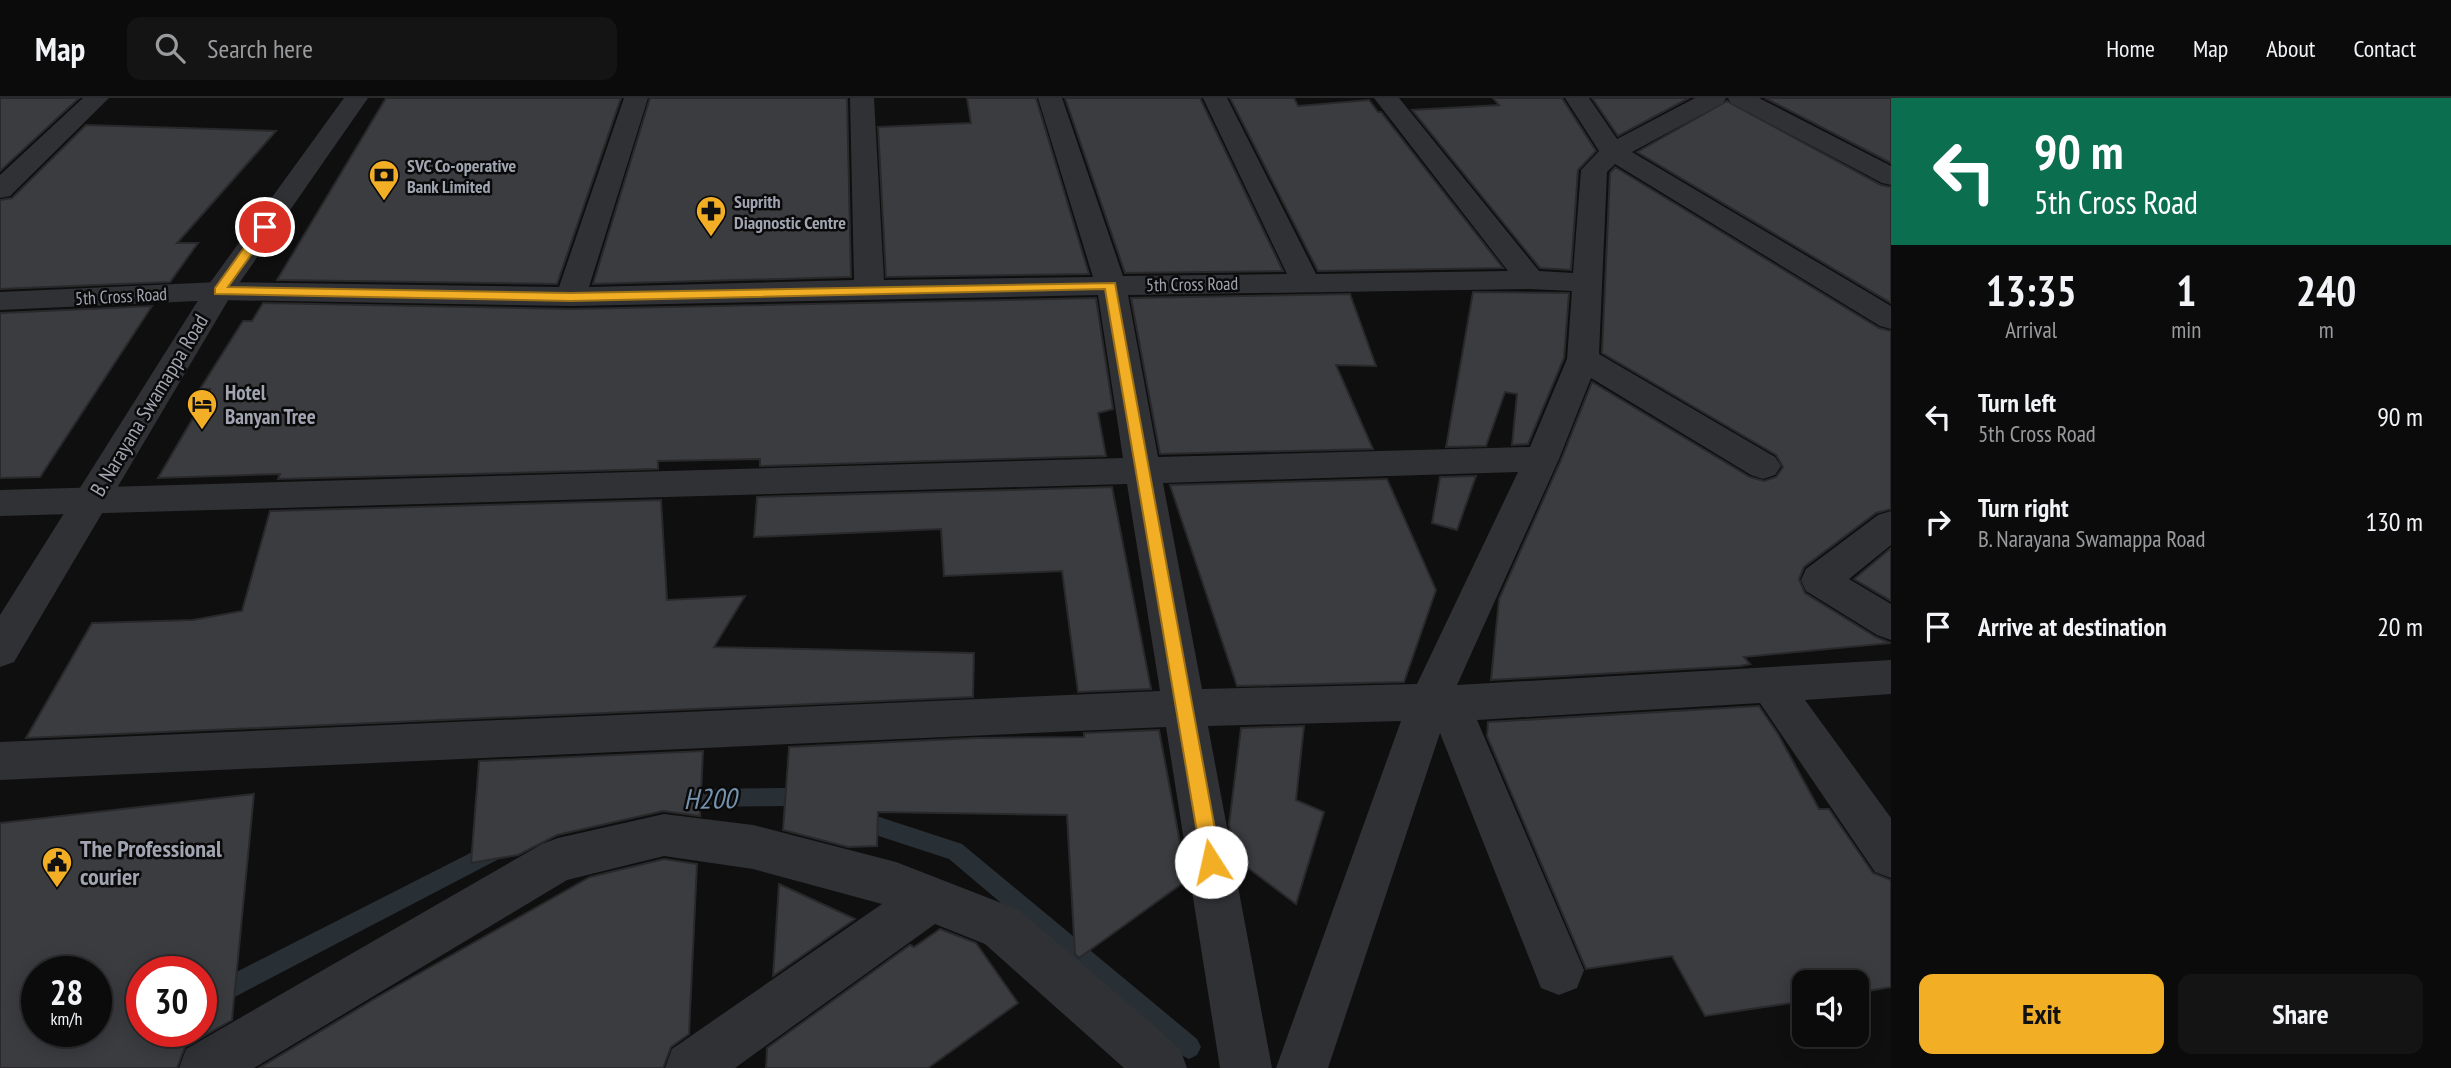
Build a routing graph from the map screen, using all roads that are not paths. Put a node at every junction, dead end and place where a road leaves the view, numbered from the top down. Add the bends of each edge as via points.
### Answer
1 (97, 98) edge
2 (356, 98) edge
3 (636, 98) edge
4 (862, 98) edge
5 (1050, 98) edge
6 (1215, 98) edge
7 (1386, 98) edge
8 (1577, 98) edge
9 (1714, 98) edge
10 (1740, 98) edge
11 (1613, 152) junction
12 (1891, 177) edge
13 (0, 190) edge
14 (1530, 280) junction
15 (1306, 283) junction
16 (1586, 283) junction
17 (1111, 285) junction
18 (869, 289) junction
19 (219, 291) junction
20 (571, 297) junction
21 (0, 302) edge
22 (1891, 319) edge
23 (1583, 359) junction
24 (1542, 459) junction
25 (1763, 466) dead end
26 (1142, 472) junction
27 (91, 501) junction
28 (0, 503) edge
29 (1891, 526) edge
30 (1891, 624) edge
31 (0, 650) edge
32 (1891, 677) edge
33 (1771, 685) junction
34 (1439, 703) junction
35 (1185, 708) junction
36 (0, 761) edge
37 (1891, 856) edge
38 (930, 898) junction
39 (1559, 970) dead end
40 (205, 1068) edge
41 (691, 1068) edge
42 (1161, 1068) edge
43 (1246, 1068) edge
44 (1302, 1068) edge

1 - 13 street
2 - 19 street, B. Narayana Swamappa Road
3 - 20 street
4 - 18 street
5 - 17 street
6 - 15 street
7 - 14 street
8 - 11 street
9 - 11 street
10 - 12 street
11 - 16 street via 1594,170
11 - 22 street
14 - 15 street, 5th Cross Road
14 - 16 street, 5th Cross Road
15 - 17 street, 5th Cross Road
16 - 23 street
17 - 18 street, 5th Cross Road
17 - 26 street
18 - 20 street, 5th Cross Road
19 - 20 street, 5th Cross Road
19 - 21 street, 5th Cross Road
19 - 27 street, B. Narayana Swamappa Road
23 - 24 street
23 - 25 street
24 - 26 street
24 - 34 street
26 - 27 street
26 - 35 street
27 - 28 street
27 - 31 street, B. Narayana Swamappa Road
29 - 30 street via 1820,580
32 - 33 street
33 - 34 street
33 - 37 street
34 - 35 street
34 - 39 street
34 - 44 street
35 - 36 street
35 - 43 street
38 - 40 street via 753,847 664,835 558,860
38 - 41 street
38 - 42 street via 1002,927

